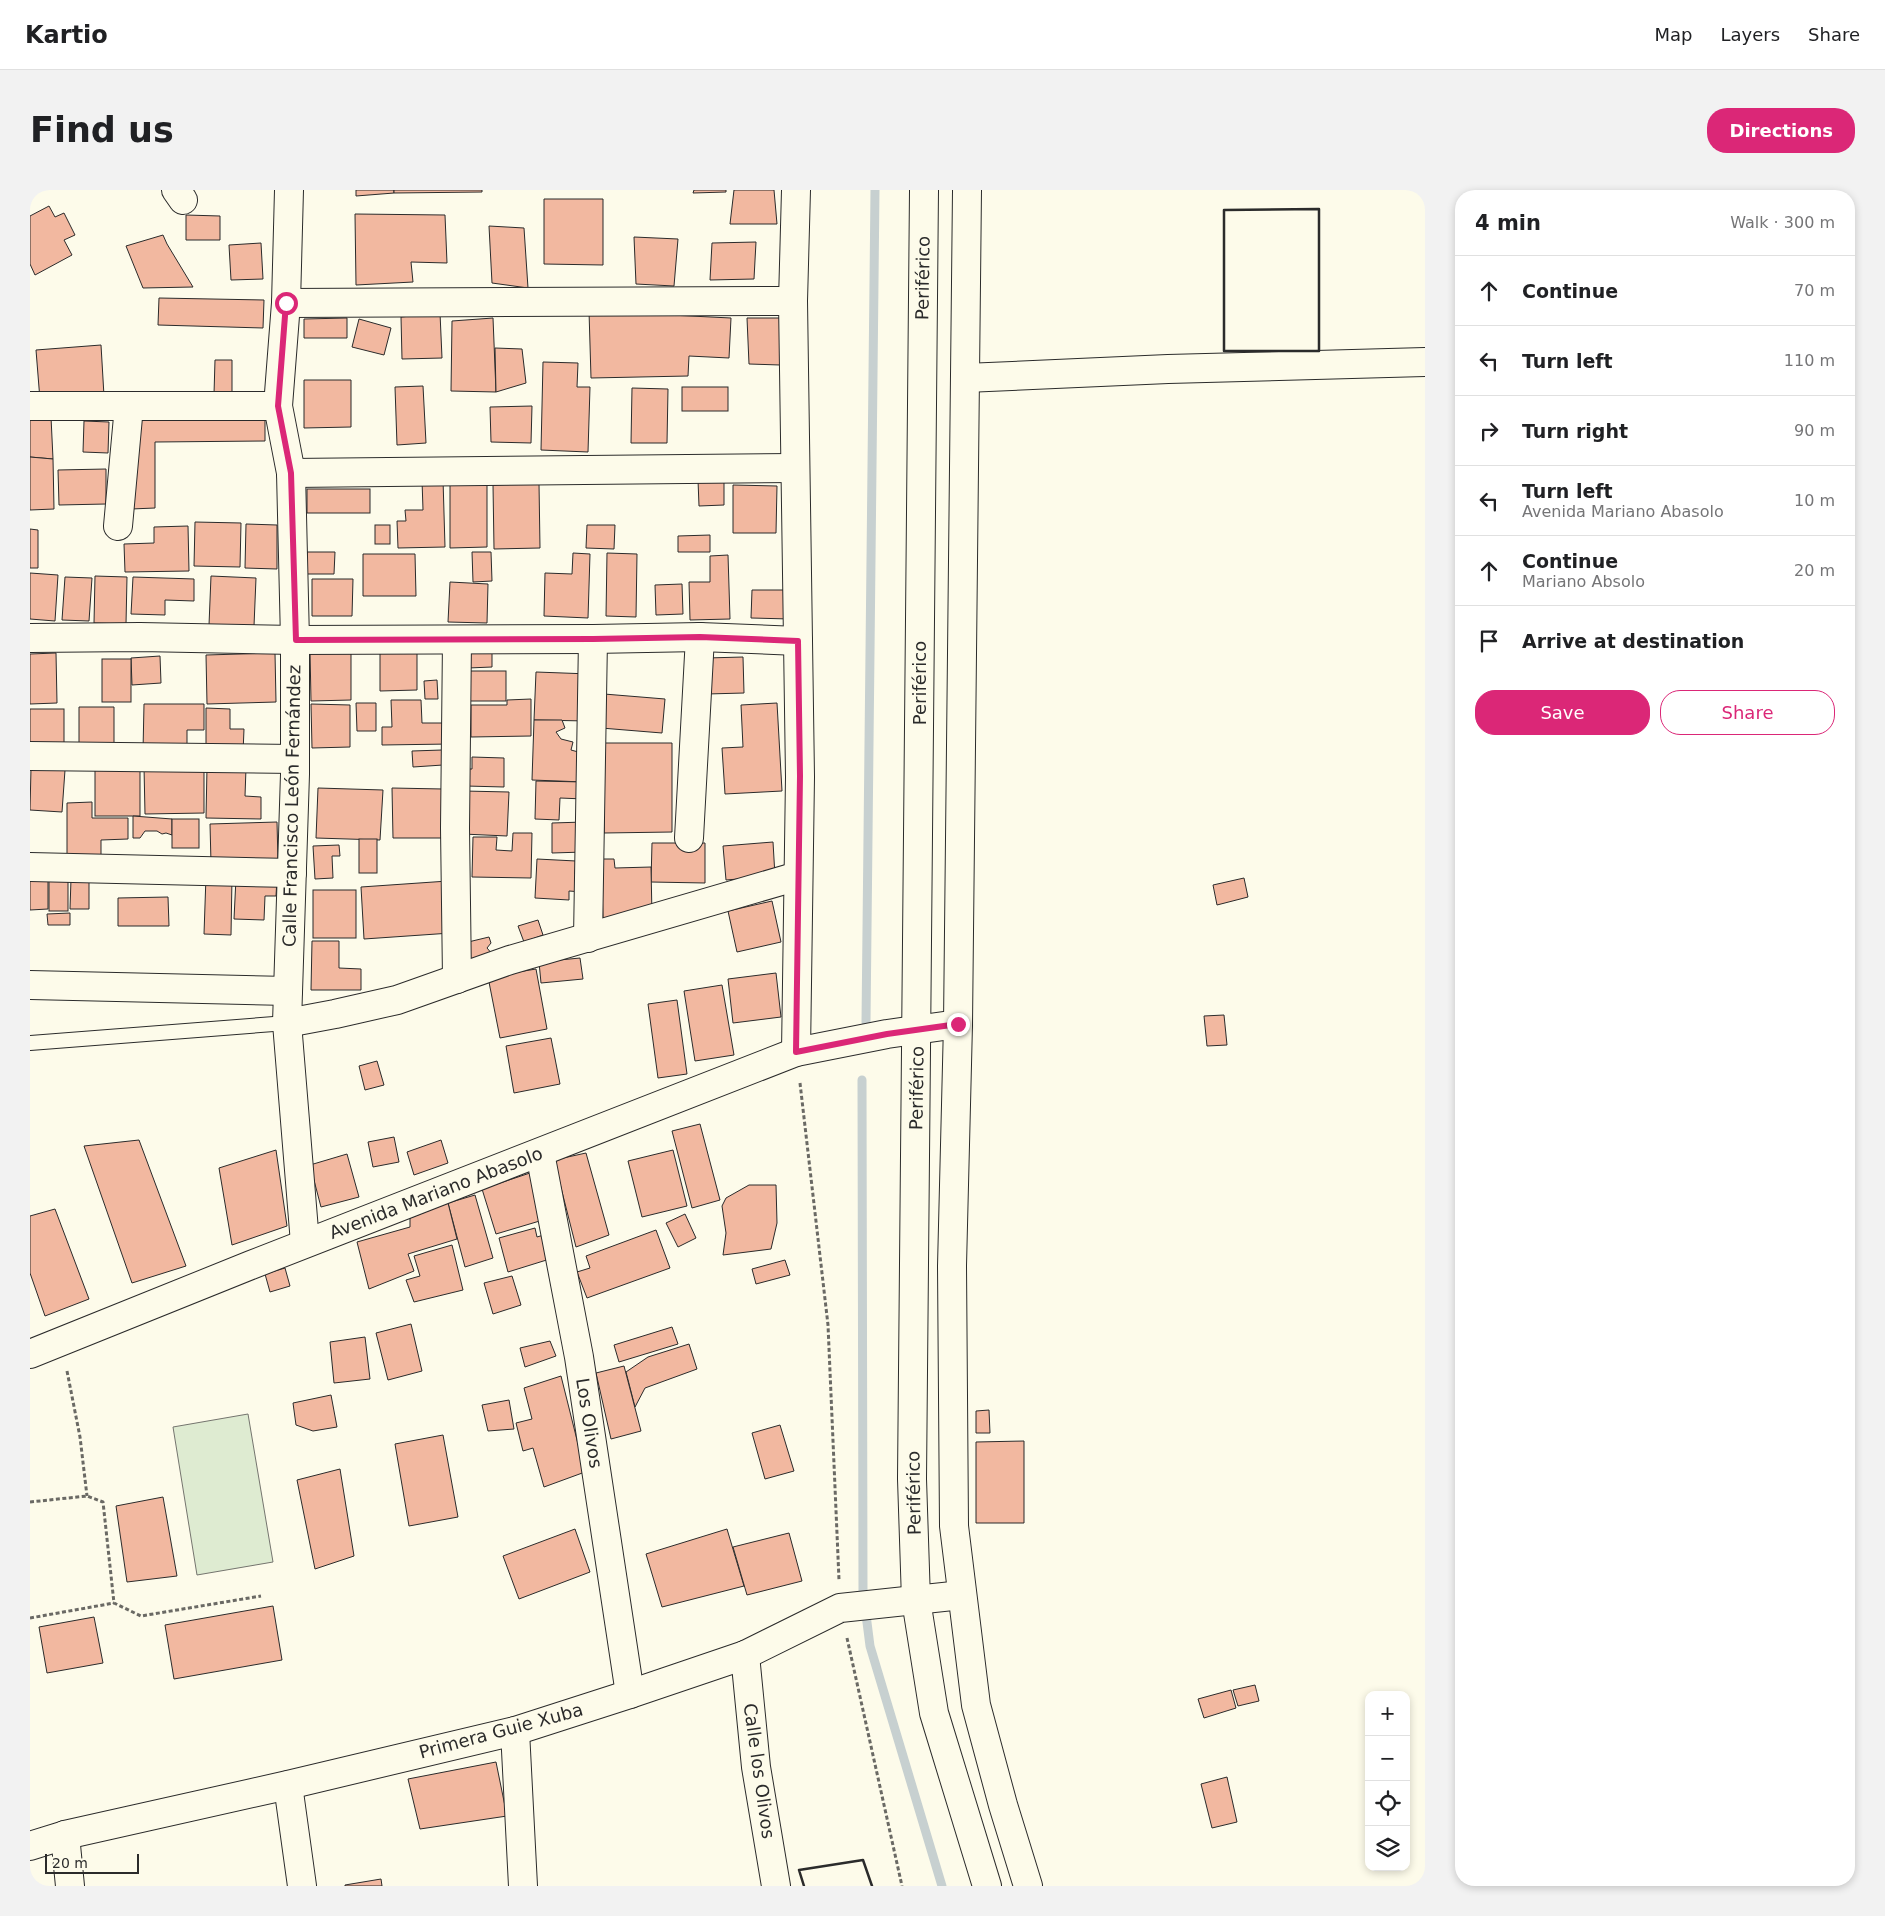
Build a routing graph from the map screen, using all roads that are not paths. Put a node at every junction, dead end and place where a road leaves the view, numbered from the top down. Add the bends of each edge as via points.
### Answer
1 (289, 190) edge
2 (796, 190) edge
3 (924, 190) edge
4 (967, 190) edge
5 (793, 301) junction
6 (286, 303) junction
7 (1425, 362) edge
8 (965, 378) junction
9 (30, 406) edge
10 (129, 406) junction
11 (278, 406) junction
12 (795, 468) junction
13 (291, 473) junction
14 (118, 526) dead end
15 (700, 637) junction
16 (30, 638) edge
17 (593, 639) junction
18 (296, 640) junction
19 (457, 640) junction
20 (798, 641) junction
21 (30, 756) edge
22 (295, 759) junction
23 (689, 838) dead end
24 (30, 867) edge
25 (292, 873) junction
26 (798, 876) junction
27 (588, 938) junction
28 (457, 979) junction
29 (30, 985) edge
30 (288, 991) junction
31 (287, 1022) junction
32 (958, 1024) junction
33 (918, 1029) junction
34 (30, 1043) edge
35 (796, 1052) junction
36 (540, 1153) junction
37 (305, 1244) junction
38 (30, 1354) edge
39 (962, 1595) junction
40 (916, 1600) junction
41 (745, 1655) junction
42 (630, 1694) junction
43 (515, 1731) junction
44 (288, 1785) junction
45 (65, 1835) junction
46 (30, 1846) edge
47 (70, 1886) edge
48 (302, 1886) edge
49 (523, 1886) edge
50 (776, 1886) edge
51 (987, 1886) edge
52 (1028, 1886) edge

1 - 6 street, Calle Francisco León Fernández
2 - 5 street
3 - 33 street, Periférico
4 - 8 street
5 - 6 street
5 - 12 street
6 - 11 street, Calle Francisco León Fernández
7 - 8 street
8 - 32 street
9 - 10 street
10 - 11 street
10 - 14 street
11 - 13 street, Calle Francisco León Fernández
12 - 13 street
12 - 20 street
13 - 18 street, Calle Francisco León Fernández
15 - 17 street
15 - 20 street
15 - 23 street
16 - 18 street
17 - 19 street
17 - 27 street
18 - 19 street
18 - 22 street, Calle Francisco León Fernández
19 - 28 street
20 - 26 street
21 - 22 street
22 - 25 street, Calle Francisco León Fernández
24 - 25 street
25 - 30 street, Calle Francisco León Fernández
26 - 27 street
26 - 35 street
27 - 28 street
28 - 31 street via 397,1000
29 - 30 street
30 - 31 street, Calle Francisco León Fernández
31 - 34 lane
31 - 37 street, Calle Francisco León Fernández
32 - 33 street, Avenida Mariano Abasolo
32 - 39 street via 952,1266 954,1526
33 - 35 street, Avenida Mariano Abasolo
33 - 40 street, Periférico via 912,1479
35 - 36 street, Avenida Mariano Abasolo
36 - 37 street, Avenida Mariano Abasolo
36 - 42 street, Los Olivos via 579,1357
37 - 38 street, Avenida Mariano Abasolo
39 - 40 street, Primera Guie Xuba
39 - 52 street via 976,1705
40 - 41 street, Primera Guie Xuba via 845,1606
40 - 51 street, Periférico via 934,1713
41 - 42 street, Primera Guie Xuba
41 - 50 street, Calle los Olivos via 756,1766
42 - 43 street, Primera Guie Xuba
43 - 44 street, Primera Guie Xuba
43 - 49 street
44 - 45 street, Primera Guie Xuba
44 - 48 street
45 - 46 street, Primera Guie Xuba
45 - 47 street

